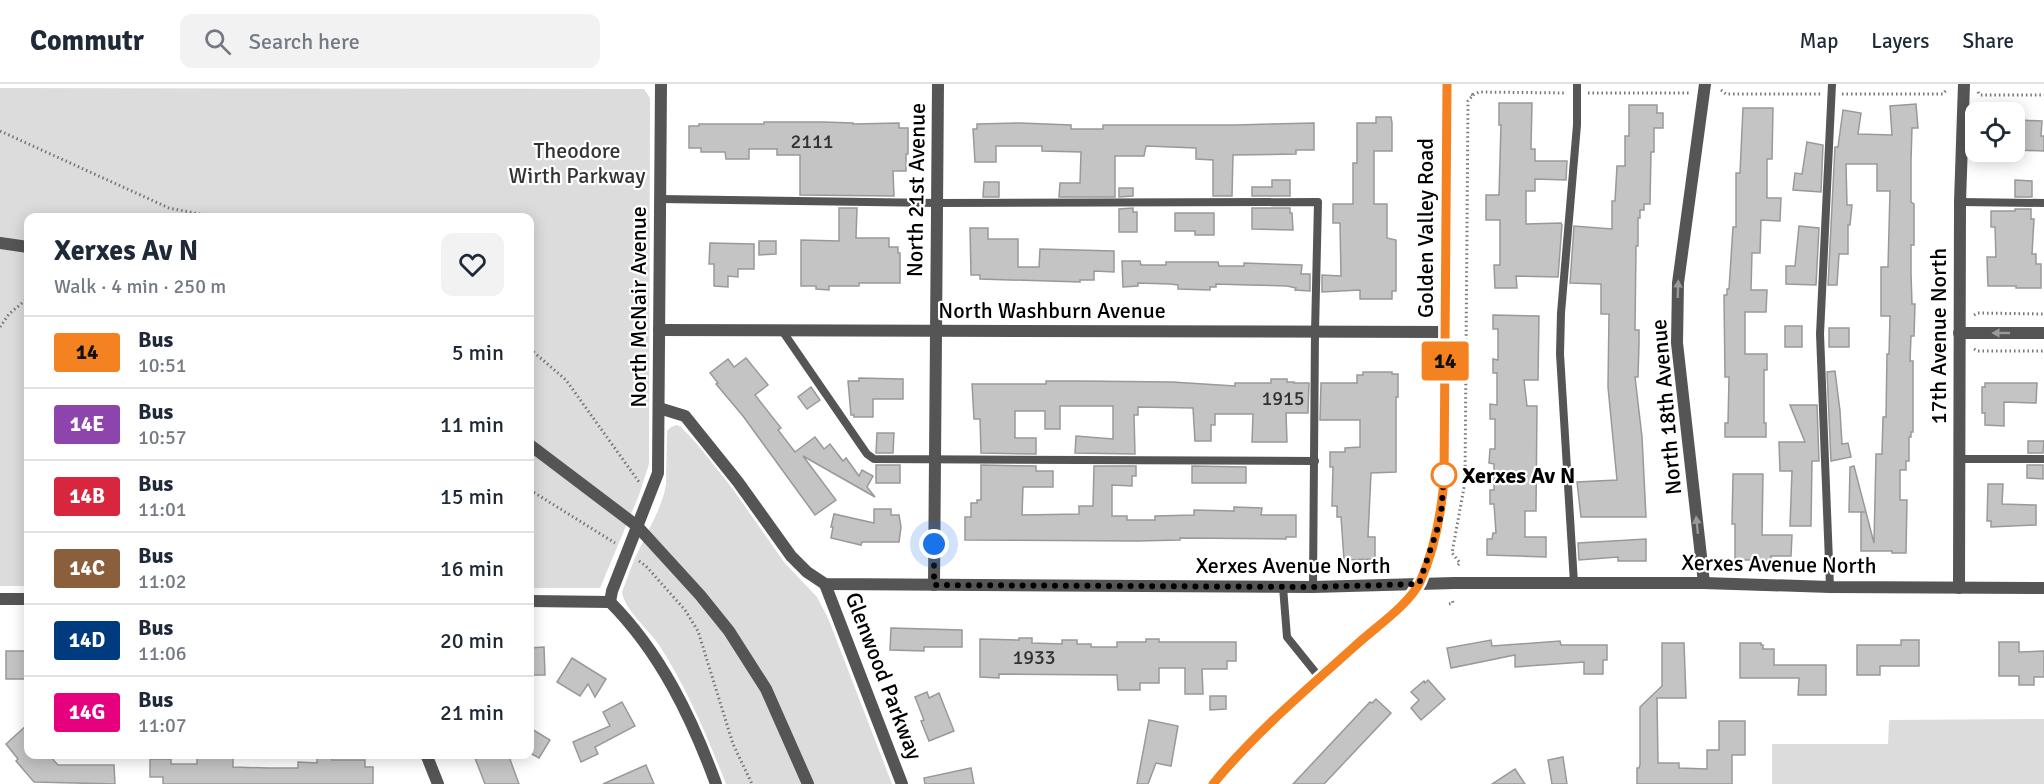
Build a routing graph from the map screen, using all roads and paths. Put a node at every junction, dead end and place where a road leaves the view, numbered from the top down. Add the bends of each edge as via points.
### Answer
1 (661, 84) edge
2 (938, 84) edge
3 (1447, 84) edge
4 (1576, 84) edge
5 (1705, 84) edge
6 (1832, 84) edge
7 (1964, 84) edge
8 (1976, 90) dead end
9 (1469, 93) dead end
10 (2044, 95) edge
11 (0, 130) edge
12 (660, 199) junction
13 (1960, 202) junction
14 (937, 203) junction
15 (2044, 203) edge
16 (194, 213) edge
17 (0, 243) edge
18 (24, 246) edge
19 (24, 302) edge
20 (2044, 314) edge
21 (1974, 315) dead end
22 (0, 327) edge
23 (782, 329) junction
24 (659, 330) junction
25 (936, 331) junction
26 (1314, 332) junction
27 (1446, 332) junction
28 (1959, 333) junction
29 (2044, 333) edge
30 (1974, 349) dead end
31 (2044, 351) edge
32 (534, 352) edge
33 (658, 408) junction
34 (534, 448) edge
35 (1959, 459) junction
36 (2044, 459) edge
37 (935, 460) junction
38 (1314, 461) junction
39 (534, 492) edge
40 (648, 500) junction
41 (637, 526) junction
42 (628, 552) junction
43 (1458, 565) dead end
44 (1574, 583) junction
45 (1704, 583) junction
46 (825, 584) junction
47 (1419, 584) junction
48 (934, 585) junction
49 (1283, 587) junction
50 (1313, 587) junction
51 (1830, 587) junction
52 (1959, 588) junction
53 (2044, 588) edge
54 (0, 599) edge
55 (24, 599) edge
56 (1452, 599) dead end
57 (534, 601) edge
58 (610, 602) junction
59 (1449, 604) dead end
60 (1320, 678) junction
61 (428, 759) edge
62 (438, 784) edge
63 (716, 784) edge
64 (752, 784) edge
65 (808, 784) edge
66 (902, 784) edge
67 (1213, 784) edge

1 - 12 street, North McNair Avenue
2 - 14 street, North 21st Avenue
3 - 27 street, Golden Valley Road
4 - 44 lane via 1577,125 1560,354
45 -> 5 street, North 18th Avenue via 1677,343 1678,283
6 - 51 lane via 1820,334
7 - 13 street, 17th Avenue North
8 - 10 path via 1980,94
9 - 43 path via 1473,95 1468,101 1466,482 1452,553
11 - 16 path via 169,208
12 - 14 lane
12 - 24 street, North McNair Avenue
13 - 15 lane
13 - 28 street, 17th Avenue North
14 - 25 street, North 21st Avenue
14 - 26 lane via 1318,202
17 - 18 street
19 - 22 path
20 - 21 path
23 - 24 street, North Washburn Avenue
23 - 25 street, North Washburn Avenue
23 - 37 lane via 867,454 874,459
24 - 33 street, North McNair Avenue
25 - 26 street, North Washburn Avenue
25 - 37 street, North 21st Avenue
26 - 27 street, North Washburn Avenue
26 - 38 lane
27 - 47 street, Golden Valley Road via 1441,515
29 -> 28 street
28 - 35 street, 17th Avenue North
30 - 31 path
32 - 40 path via 566,380 636,477
33 - 40 street, North McNair Avenue via 658,473
33 - 46 street via 685,416 790,556
34 - 41 street
35 - 36 lane
35 - 52 street, 17th Avenue North
37 - 38 lane
37 - 48 street, North 21st Avenue
38 - 50 lane
39 - 42 path
40 - 41 street, North McNair Avenue
41 - 42 street
41 - 65 street via 729,631 780,718
42 - 58 street
42 - 64 path via 646,566 692,621 733,744
44 - 45 street, Xerxes Avenue North
44 - 47 street, Xerxes Avenue North
45 - 51 street, Xerxes Avenue North
46 - 48 street, Xerxes Avenue North
46 - 66 street, Glenwood Parkway
47 - 50 street, Xerxes Avenue North
47 - 60 street, Golden Valley Road via 1396,611
48 - 49 street, Xerxes Avenue North
49 - 50 street, Xerxes Avenue North
49 - 60 lane via 1287,637
51 - 52 street, Xerxes Avenue North
52 - 53 street, Xerxes Avenue North
54 - 55 street
56 - 59 path
57 - 58 street
58 - 63 street via 647,644 666,676
60 - 67 street, Golden Valley Road
61 - 62 street

